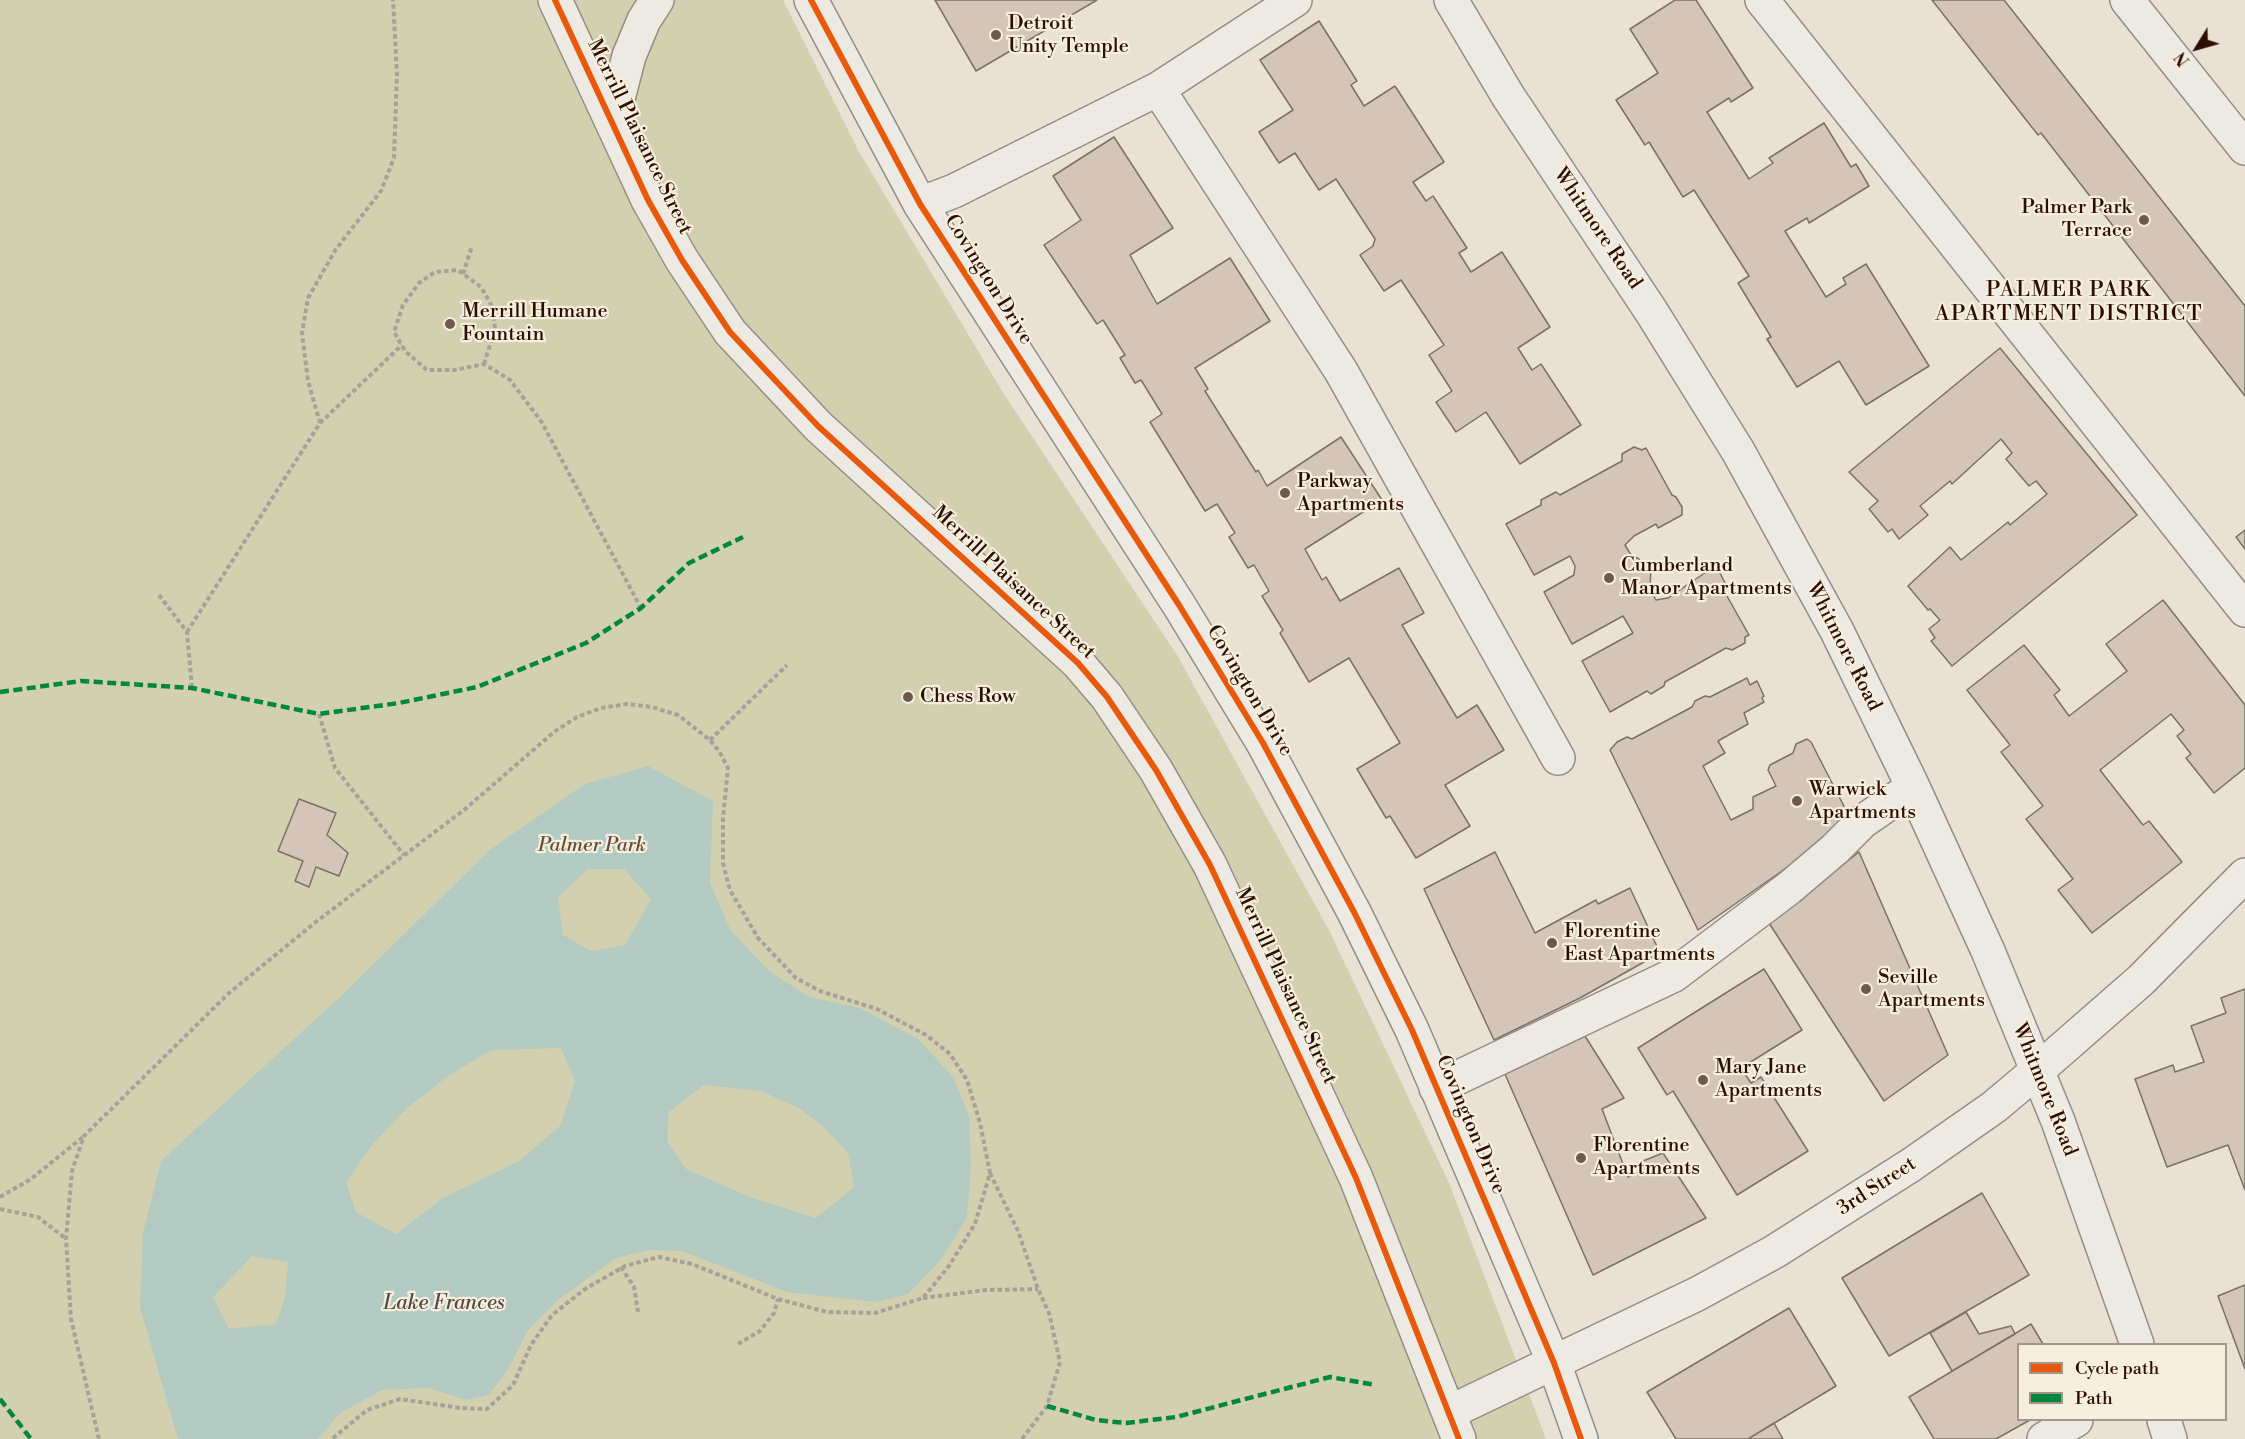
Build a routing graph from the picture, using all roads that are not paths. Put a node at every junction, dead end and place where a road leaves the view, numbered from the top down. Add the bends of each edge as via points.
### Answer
1 (555, 0) edge
2 (657, 0) edge
3 (811, 0) edge
4 (1295, 0) edge
5 (1451, 0) edge
6 (1762, 0) edge
7 (2127, 0) edge
8 (1158, 89) junction
9 (612, 122) junction
10 (2245, 148) edge
11 (920, 204) junction
12 (2245, 610) edge
13 (1558, 758) dead end
14 (1913, 787) junction
15 (2245, 875) edge
16 (2038, 1070) junction
17 (1436, 1088) junction
18 (2137, 1343) edge
19 (1554, 1363) junction
20 (2073, 1421) edge
21 (2165, 1421) edge
22 (1454, 1426) edge
23 (1581, 1439) edge
24 (2044, 1439) edge
25 (2170, 1439) edge

1 - 9 street, Merrill Plaisance Street
2 - 9 street via 629,56
3 - 11 street, Covington Drive
4 - 8 street
5 - 14 street, Whitmore Road via 1508,96 1651,311 1738,451 1837,631
6 - 12 street
7 - 10 street
8 - 11 street
8 - 13 street via 1341,371
9 - 22 street, Merrill Plaisance Street via 682,261 730,332 818,426 1078,663 1107,697 1156,770 1210,865 1356,1178
11 - 17 street, Covington Drive via 1179,605 1263,743 1354,912
14 - 16 street, Whitmore Road
14 - 17 street via 1862,822 1789,888 1674,975
15 - 16 street, 3rd Street via 2141,980
16 - 18 street, Whitmore Road
16 - 19 street, 3rd Street via 1994,1107 1911,1165 1774,1252
17 - 19 street, Covington Drive
19 - 22 street, 3rd Street
19 - 23 street, Covington Drive
20 - 24 street
21 - 25 street

